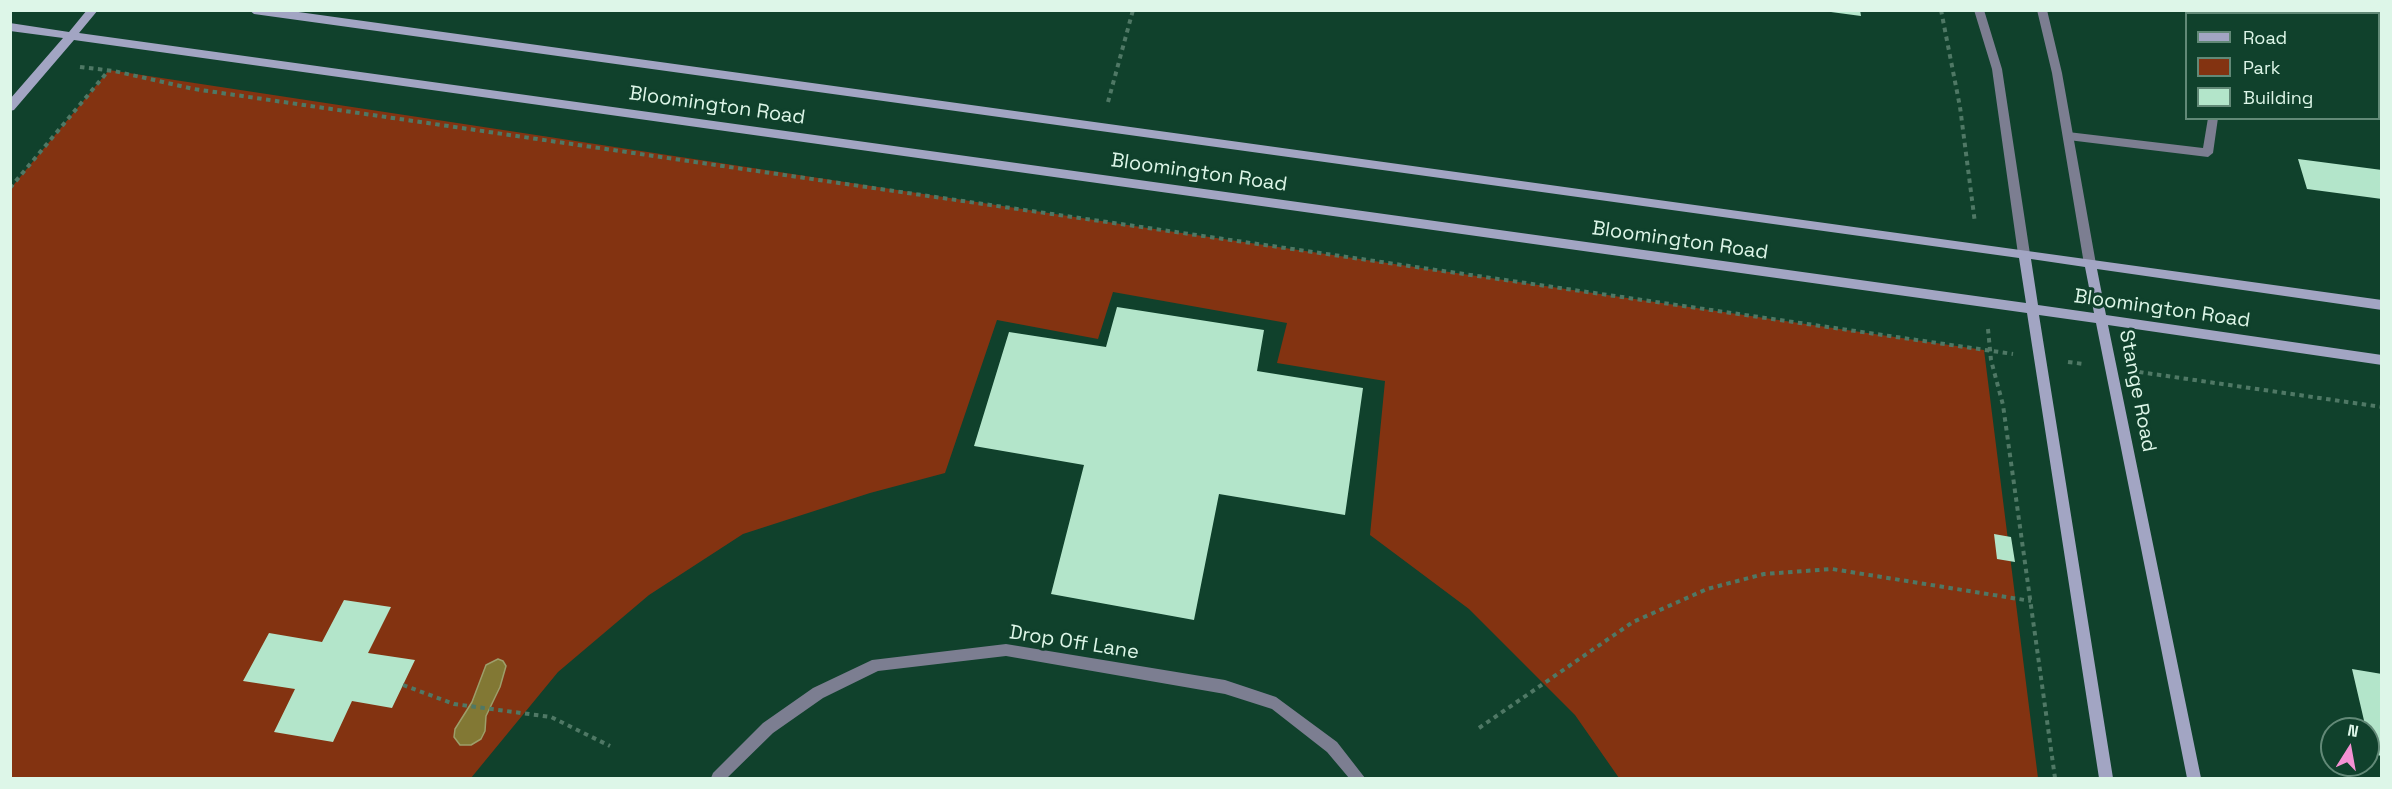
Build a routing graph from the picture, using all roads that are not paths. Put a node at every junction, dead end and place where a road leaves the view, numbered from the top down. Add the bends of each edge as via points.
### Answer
1 (93, 10) edge
2 (254, 10) edge
3 (1979, 10) edge
4 (2042, 10) edge
5 (10, 27) edge
6 (71, 36) junction
7 (10, 107) edge
8 (2213, 120) edge
9 (2068, 136) junction
10 (2024, 254) junction
11 (2090, 264) junction
12 (2382, 306) edge
13 (2033, 309) junction
14 (2103, 320) junction
15 (2382, 360) edge
16 (718, 778) edge
17 (1358, 778) edge
18 (2106, 778) edge
19 (2194, 778) edge

1 - 6 main road
2 - 10 main road, Bloomington Road
3 - 10 street via 1997,69
4 - 9 street, Stange Road
5 - 6 main road, Bloomington Road
6 - 7 main road
6 - 13 main road, Bloomington Road
8 - 9 street via 2208,153
9 - 11 street, Stange Road
10 - 11 main road, Bloomington Road
10 - 13 main road
11 - 12 main road, Bloomington Road
11 - 14 main road, Stange Road
13 - 14 main road, Bloomington Road
13 - 18 main road
14 - 15 main road, Bloomington Road
14 - 19 main road, Stange Road
16 - 17 street, Drop Off Lane via 768,728 818,693 877,665 1006,650 1225,687 1276,704 1332,747

